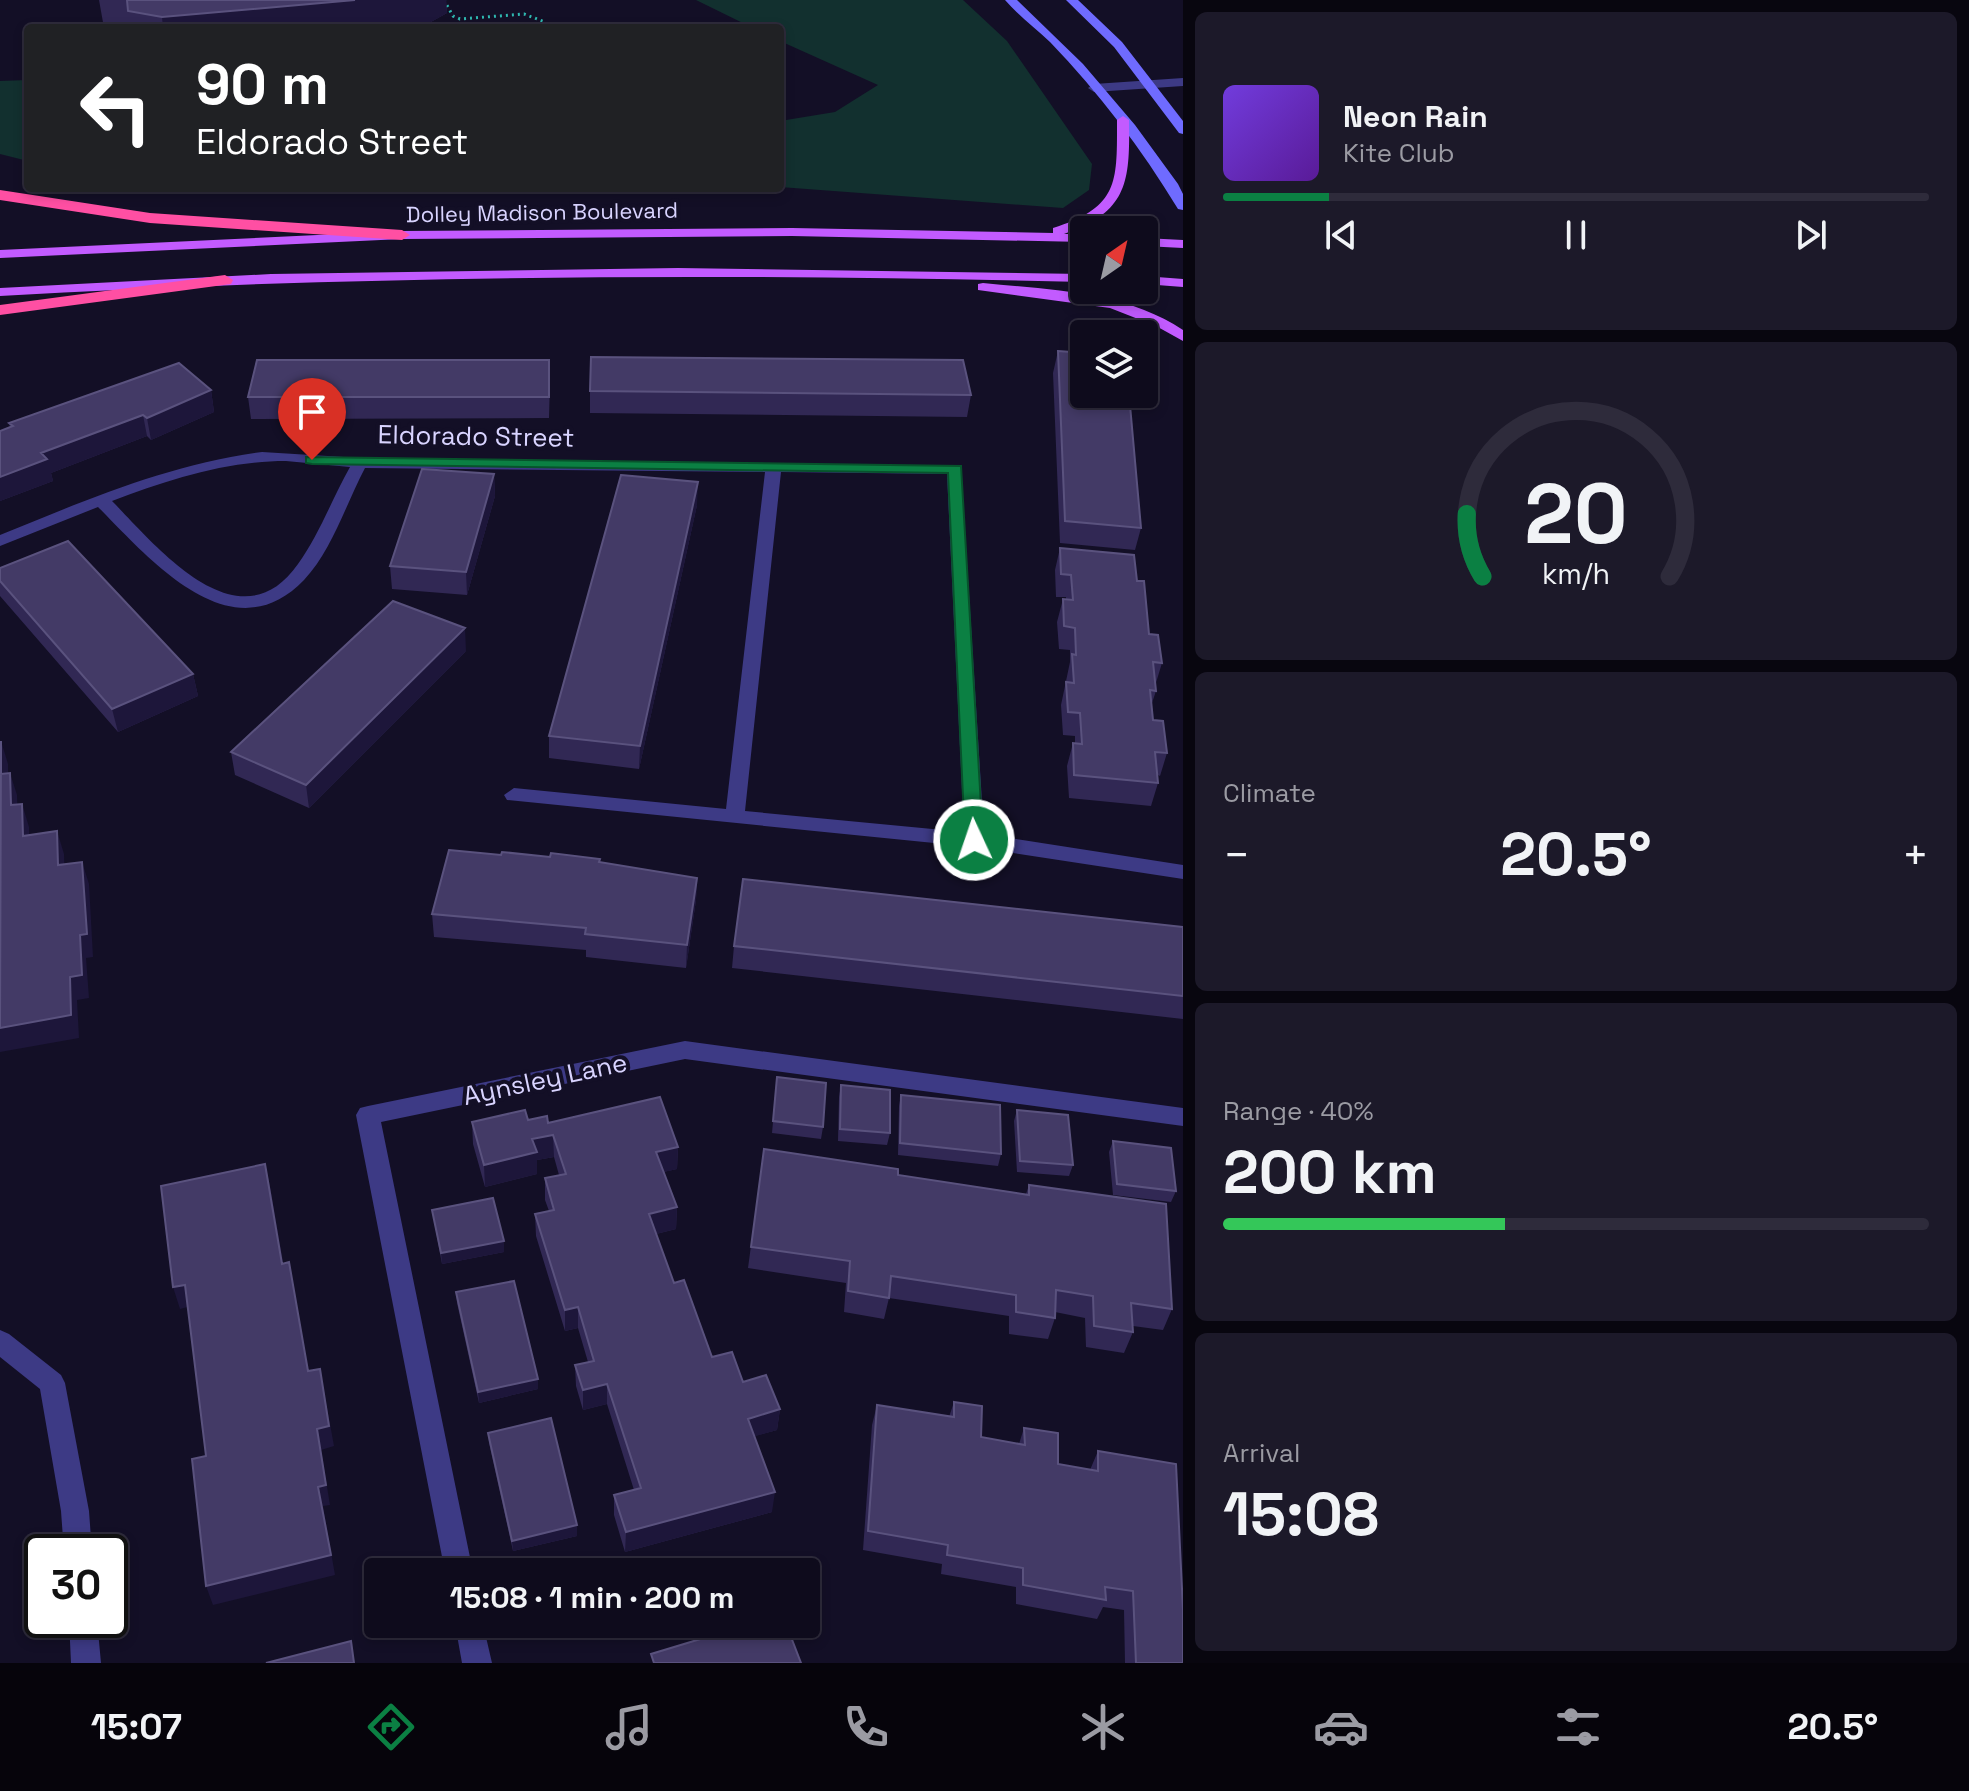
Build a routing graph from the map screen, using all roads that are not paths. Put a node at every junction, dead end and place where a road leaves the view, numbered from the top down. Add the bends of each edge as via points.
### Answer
1 (1010, 0) edge
2 (1071, 0) edge
3 (1183, 82) edge
4 (1152, 85) junction
5 (1094, 88) junction
6 (1123, 120) junction
7 (1183, 130) edge
8 (0, 195) edge
9 (1183, 206) edge
10 (402, 235) junction
11 (1040, 235) junction
12 (1070, 237) edge
13 (1158, 243) edge
14 (1183, 244) edge
15 (0, 254) edge
16 (848, 272) junction
17 (1070, 278) edge
18 (225, 280) junction
19 (1158, 281) edge
20 (1183, 283) edge
21 (0, 292) edge
22 (0, 310) edge
23 (1183, 337) edge
24 (360, 463) junction
25 (774, 467) junction
26 (101, 500) junction
27 (0, 541) edge
28 (514, 795) dead end
29 (735, 816) junction
30 (974, 840) junction
31 (1183, 872) edge
32 (1183, 1117) edge
33 (0, 1342) edge
34 (77, 1534) edge
35 (456, 1558) edge
36 (84, 1638) edge
37 (472, 1638) edge
38 (86, 1663) edge
39 (477, 1663) edge

1 - 5 main road
2 - 4 main road via 1109,32
3 - 4 street
4 - 5 street
4 - 7 main road
5 - 6 main road
6 - 9 main road
6 - 11 main road via 1123,177 1111,204 1080,225
8 - 10 highway via 158,219
10 - 11 main road, Dolley Madison Boulevard
10 - 15 main road, Dolley Madison Boulevard
11 - 12 main road, Dolley Madison Boulevard
13 - 14 main road
16 - 17 main road
16 - 18 main road via 488,272
16 - 23 main road via 1093,300 1152,316
18 - 21 main road
18 - 22 highway
19 - 20 main road
24 - 25 street, Eldorado Street
24 - 26 street, Eldorado Street via 263,456 201,468
24 - 26 street via 299,576 269,602 227,604 197,590
25 - 29 street
25 - 30 street, Eldorado Street via 955,469
26 - 27 street, Eldorado Street
28 - 29 street
29 - 30 street
30 - 31 street
32 - 35 street, Aynsley Lane via 685,1050 368,1115
33 - 34 street via 52,1383
36 - 38 street
37 - 39 street

